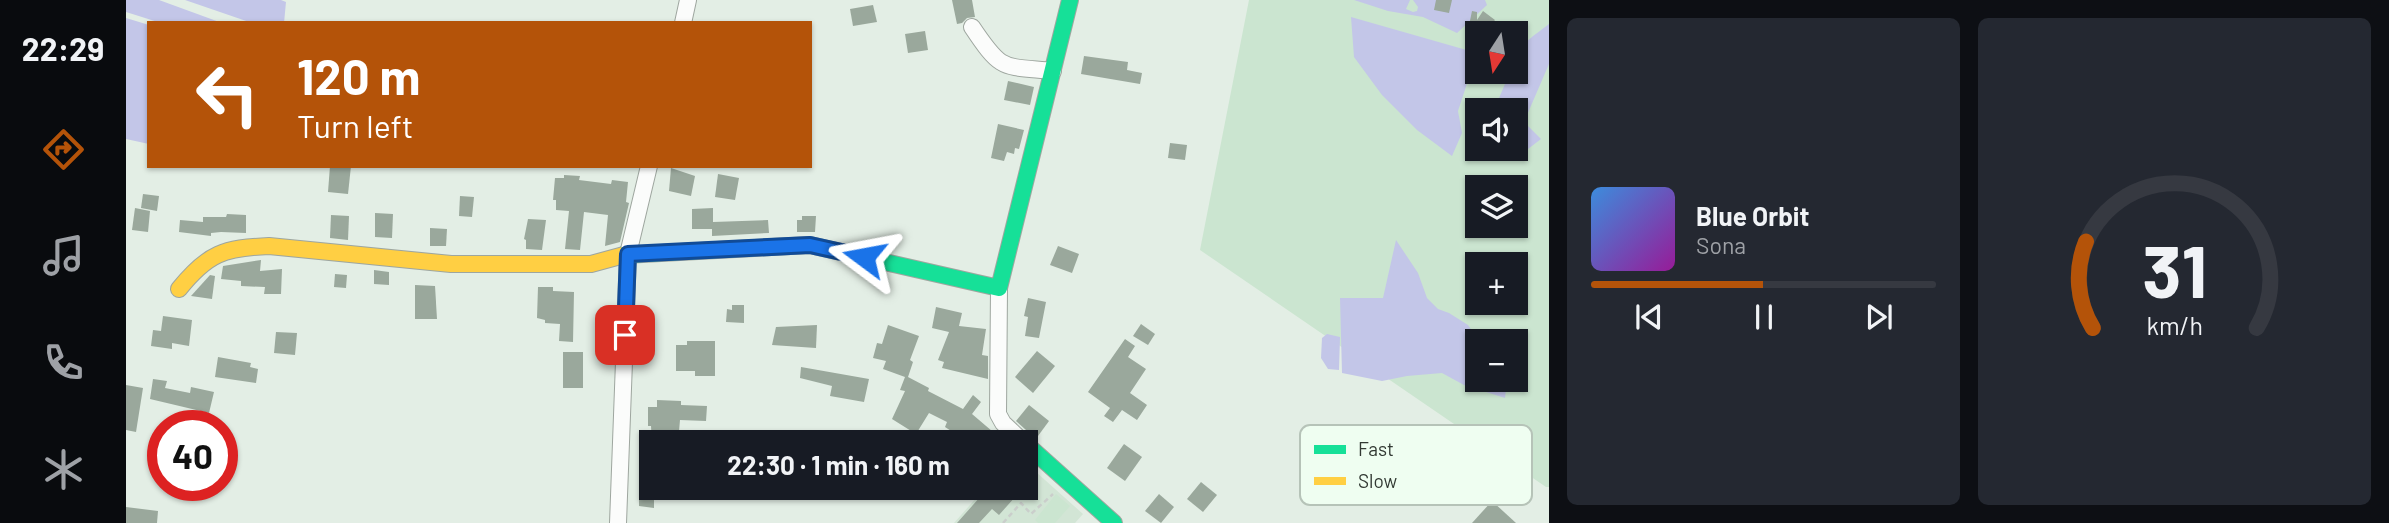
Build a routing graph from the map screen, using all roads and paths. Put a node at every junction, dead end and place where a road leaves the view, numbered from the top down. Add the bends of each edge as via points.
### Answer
1 (688, 0) edge
2 (1070, 0) edge
3 (683, 21) edge
4 (972, 27) dead end
5 (1053, 71) junction
6 (649, 168) edge
7 (628, 254) junction
8 (999, 288) junction
9 (179, 289) dead end
10 (1010, 430) edge
11 (1038, 455) edge
12 (1066, 482) junction
13 (618, 523) edge
14 (1003, 523) edge
15 (1114, 523) edge

1 - 3 street
2 - 5 street
4 - 5 street via 996,60 1006,66
5 - 8 street
6 - 7 street
7 - 8 street via 810,245
7 - 9 street via 591,264 451,264 242,247 217,251 198,265
7 - 13 street
8 - 10 street via 998,414
11 - 12 street
12 - 14 path via 1031,514 1021,503
12 - 15 street

